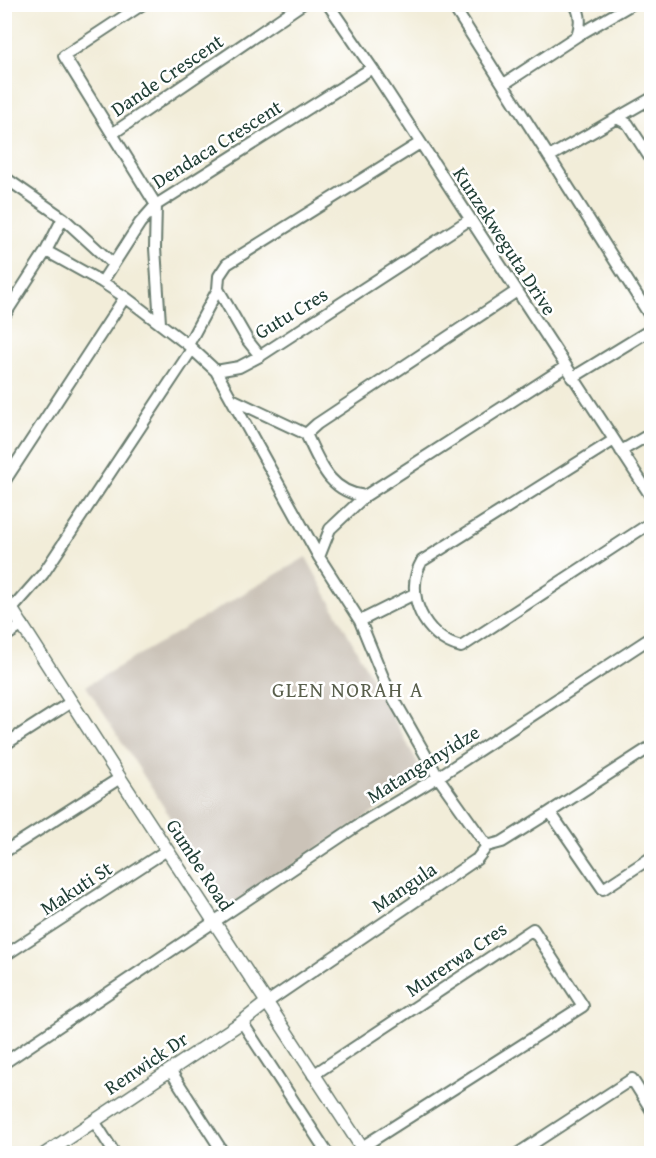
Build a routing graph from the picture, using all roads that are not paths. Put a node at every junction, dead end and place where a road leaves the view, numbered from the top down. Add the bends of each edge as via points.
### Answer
1 (143, 4) edge
2 (302, 4) edge
3 (328, 4) edge
4 (452, 4) edge
5 (575, 4) edge
6 (632, 4) edge
7 (577, 36) junction
8 (372, 68) junction
9 (504, 84) junction
10 (651, 98) edge
11 (617, 118) junction
12 (112, 134) junction
13 (420, 143) junction
14 (549, 157) junction
15 (651, 161) edge
16 (4, 177) edge
17 (156, 205) junction
18 (63, 218) junction
19 (469, 220) junction
20 (46, 251) junction
21 (113, 264) junction
22 (102, 282) junction
23 (218, 289) junction
24 (517, 291) junction
25 (125, 297) junction
26 (4, 316) edge
27 (651, 319) edge
28 (160, 323) junction
29 (651, 329) edge
30 (190, 347) junction
31 (260, 356) junction
32 (565, 367) junction
33 (216, 371) junction
34 (572, 378) junction
35 (234, 400) junction
36 (651, 432) edge
37 (306, 434) junction
38 (614, 440) junction
39 (621, 451) junction
40 (4, 482) edge
41 (365, 496) junction
42 (651, 498) edge
43 (651, 522) edge
44 (319, 557) junction
45 (414, 594) junction
46 (4, 597) edge
47 (13, 609) junction
48 (360, 621) junction
49 (23, 625) junction
50 (4, 637) edge
51 (651, 637) edge
52 (71, 702) junction
53 (4, 745) edge
54 (651, 746) edge
55 (438, 777) junction
56 (120, 778) junction
57 (550, 812) junction
58 (488, 846) junction
59 (167, 850) junction
60 (4, 852) edge
61 (651, 857) edge
62 (214, 923) junction
63 (4, 956) edge
64 (266, 1002) junction
65 (242, 1022) junction
66 (4, 1064) edge
67 (170, 1070) junction
68 (313, 1075) junction
69 (651, 1111) edge
70 (94, 1121) junction
71 (364, 1150) edge
72 (45, 1154) edge
73 (115, 1154) edge
74 (224, 1154) edge
75 (328, 1154) edge
76 (517, 1154) edge

1 - 12 street, Dendaca Crescent via 63,56
2 - 12 street, Dande Crescent
3 - 8 street, Kunzekweguta Drive
4 - 9 street
5 - 7 street via 580,26
6 - 7 street
7 - 9 street
8 - 13 street, Kunzekweguta Drive
8 - 17 street, Dendaca Crescent
9 - 14 street
10 - 11 street
11 - 14 street
11 - 15 street via 628,124
12 - 17 street, Dendaca Crescent
13 - 19 street, Kunzekweguta Drive
13 - 23 street via 227,264 219,276
14 - 27 street
16 - 18 street
17 - 21 street
17 - 28 street
18 - 20 street
18 - 21 street
19 - 24 street, Kunzekweguta Drive
19 - 31 street, Gutu Cres
20 - 22 street
20 - 26 street
21 - 22 street
22 - 25 street
23 - 30 street
23 - 31 street, Gutu Cres
24 - 32 street, Kunzekweguta Drive
24 - 37 street
25 - 28 street
25 - 40 street
28 - 30 street
29 - 34 street
30 - 33 street
30 - 47 street via 43,574
31 - 33 street via 239,367
32 - 34 street, Kunzekweguta Drive
32 - 41 street
33 - 35 street
34 - 38 street, Kunzekweguta Drive
35 - 37 street
35 - 44 street
36 - 39 street
37 - 41 street via 322,468 339,488 351,495
38 - 39 street, Kunzekweguta Drive
38 - 45 street via 422,561 416,572
39 - 42 street, Kunzekweguta Drive
41 - 44 street via 330,529
43 - 45 street via 461,646 437,636 424,620
44 - 48 street
45 - 48 street
46 - 47 street, Gumbe Road
47 - 49 street, Gumbe Road
48 - 55 street via 387,687
49 - 50 street
49 - 52 street, Gumbe Road
51 - 55 street, Matanganyidze
52 - 53 street
52 - 56 street, Gumbe Road
54 - 57 street, Mangula
55 - 58 street
55 - 62 street, Matanganyidze via 358,825
56 - 59 street, Gumbe Road
56 - 60 street
57 - 58 street, Mangula via 502,842
57 - 61 street via 603,889
58 - 64 street, Mangula via 477,859
59 - 62 street, Gumbe Road
59 - 63 street, Makuti St
62 - 64 street, Gumbe Road
62 - 66 street, Matanganyidze
64 - 65 street, Renwick Dr
64 - 68 street, Gumbe Road
65 - 67 street, Renwick Dr
65 - 75 street
67 - 70 street, Renwick Dr
67 - 74 street
68 - 71 street, Gumbe Road
68 - 71 street, Murerwa Cres via 533,929 583,1006
69 - 76 street via 632,1079
70 - 72 street, Renwick Dr
70 - 73 street

